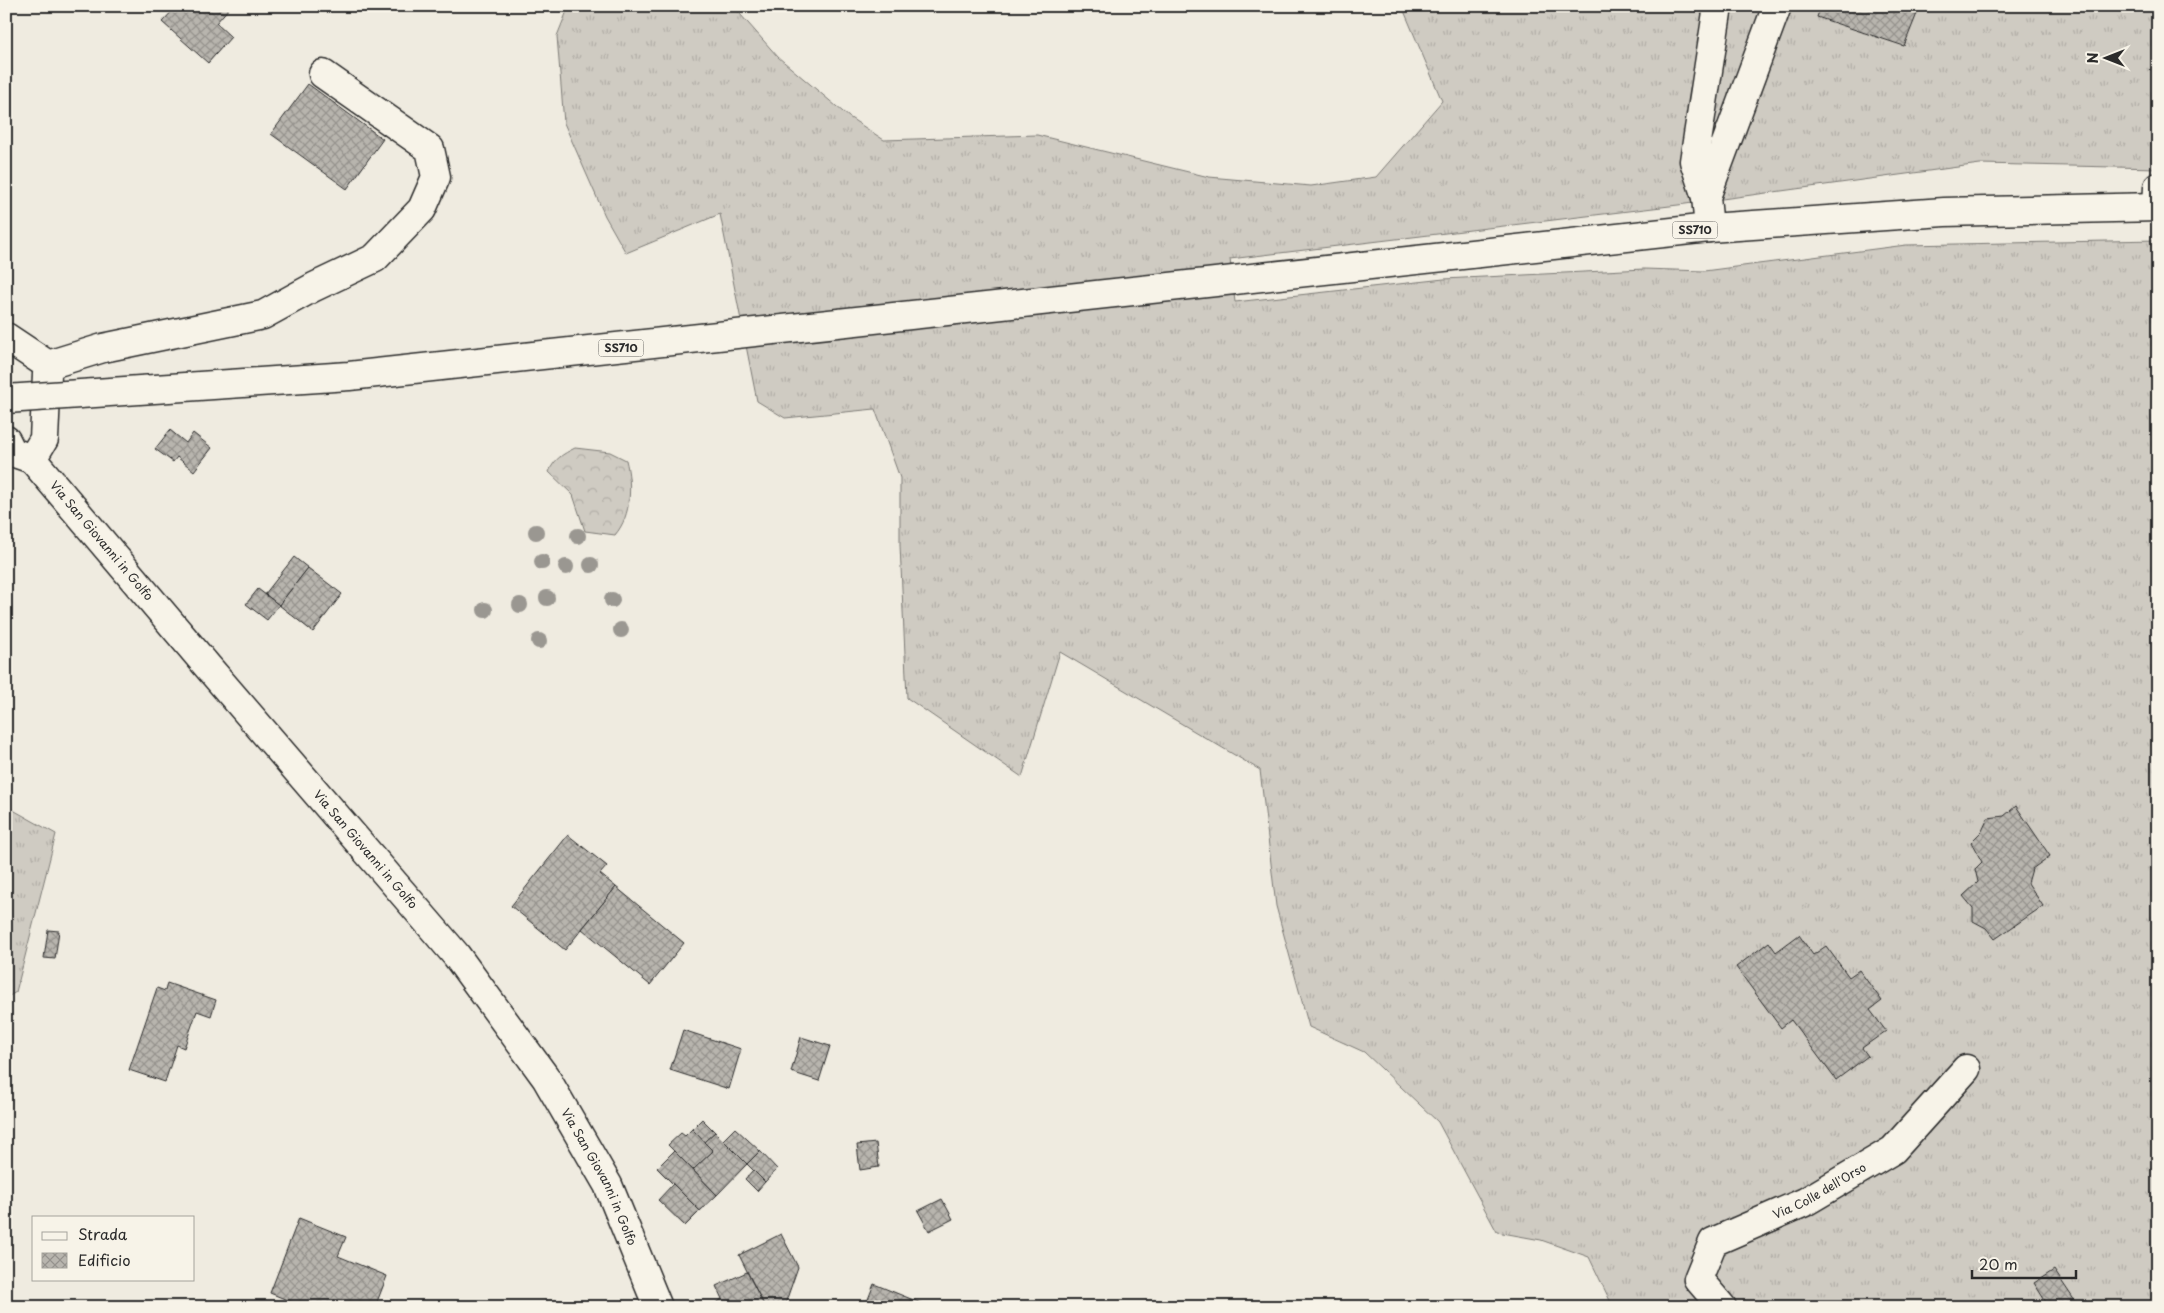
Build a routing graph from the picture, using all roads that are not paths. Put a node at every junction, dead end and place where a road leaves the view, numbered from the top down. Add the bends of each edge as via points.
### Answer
1 (1718, 6) edge
2 (1777, 6) edge
3 (323, 74) dead end
4 (2158, 187) edge
5 (1706, 197) junction
6 (2157, 207) edge
7 (1709, 228) junction
8 (6, 337) edge
9 (48, 365) junction
10 (6, 399) edge
11 (13, 453) edge
12 (1966, 1069) dead end
13 (658, 1307) edge
14 (1722, 1307) edge

1 - 5 main road via 1694,162
2 - 5 main road
3 - 9 main road via 430,149 436,178 422,208 375,258 264,315 103,348
4 - 6 main road
5 - 7 main road
6 - 7 main road, SS710 via 1944,212
7 - 10 main road, SS710, bridge via 349,376
8 - 9 main road
9 - 11 main road via 44,439
11 - 13 main road, Via San Giovanni in Golfo via 208,667 456,954 546,1078 603,1177
12 - 14 main road, Via Colle dell'Orso via 1893,1150 1805,1202 1713,1242 1698,1279

